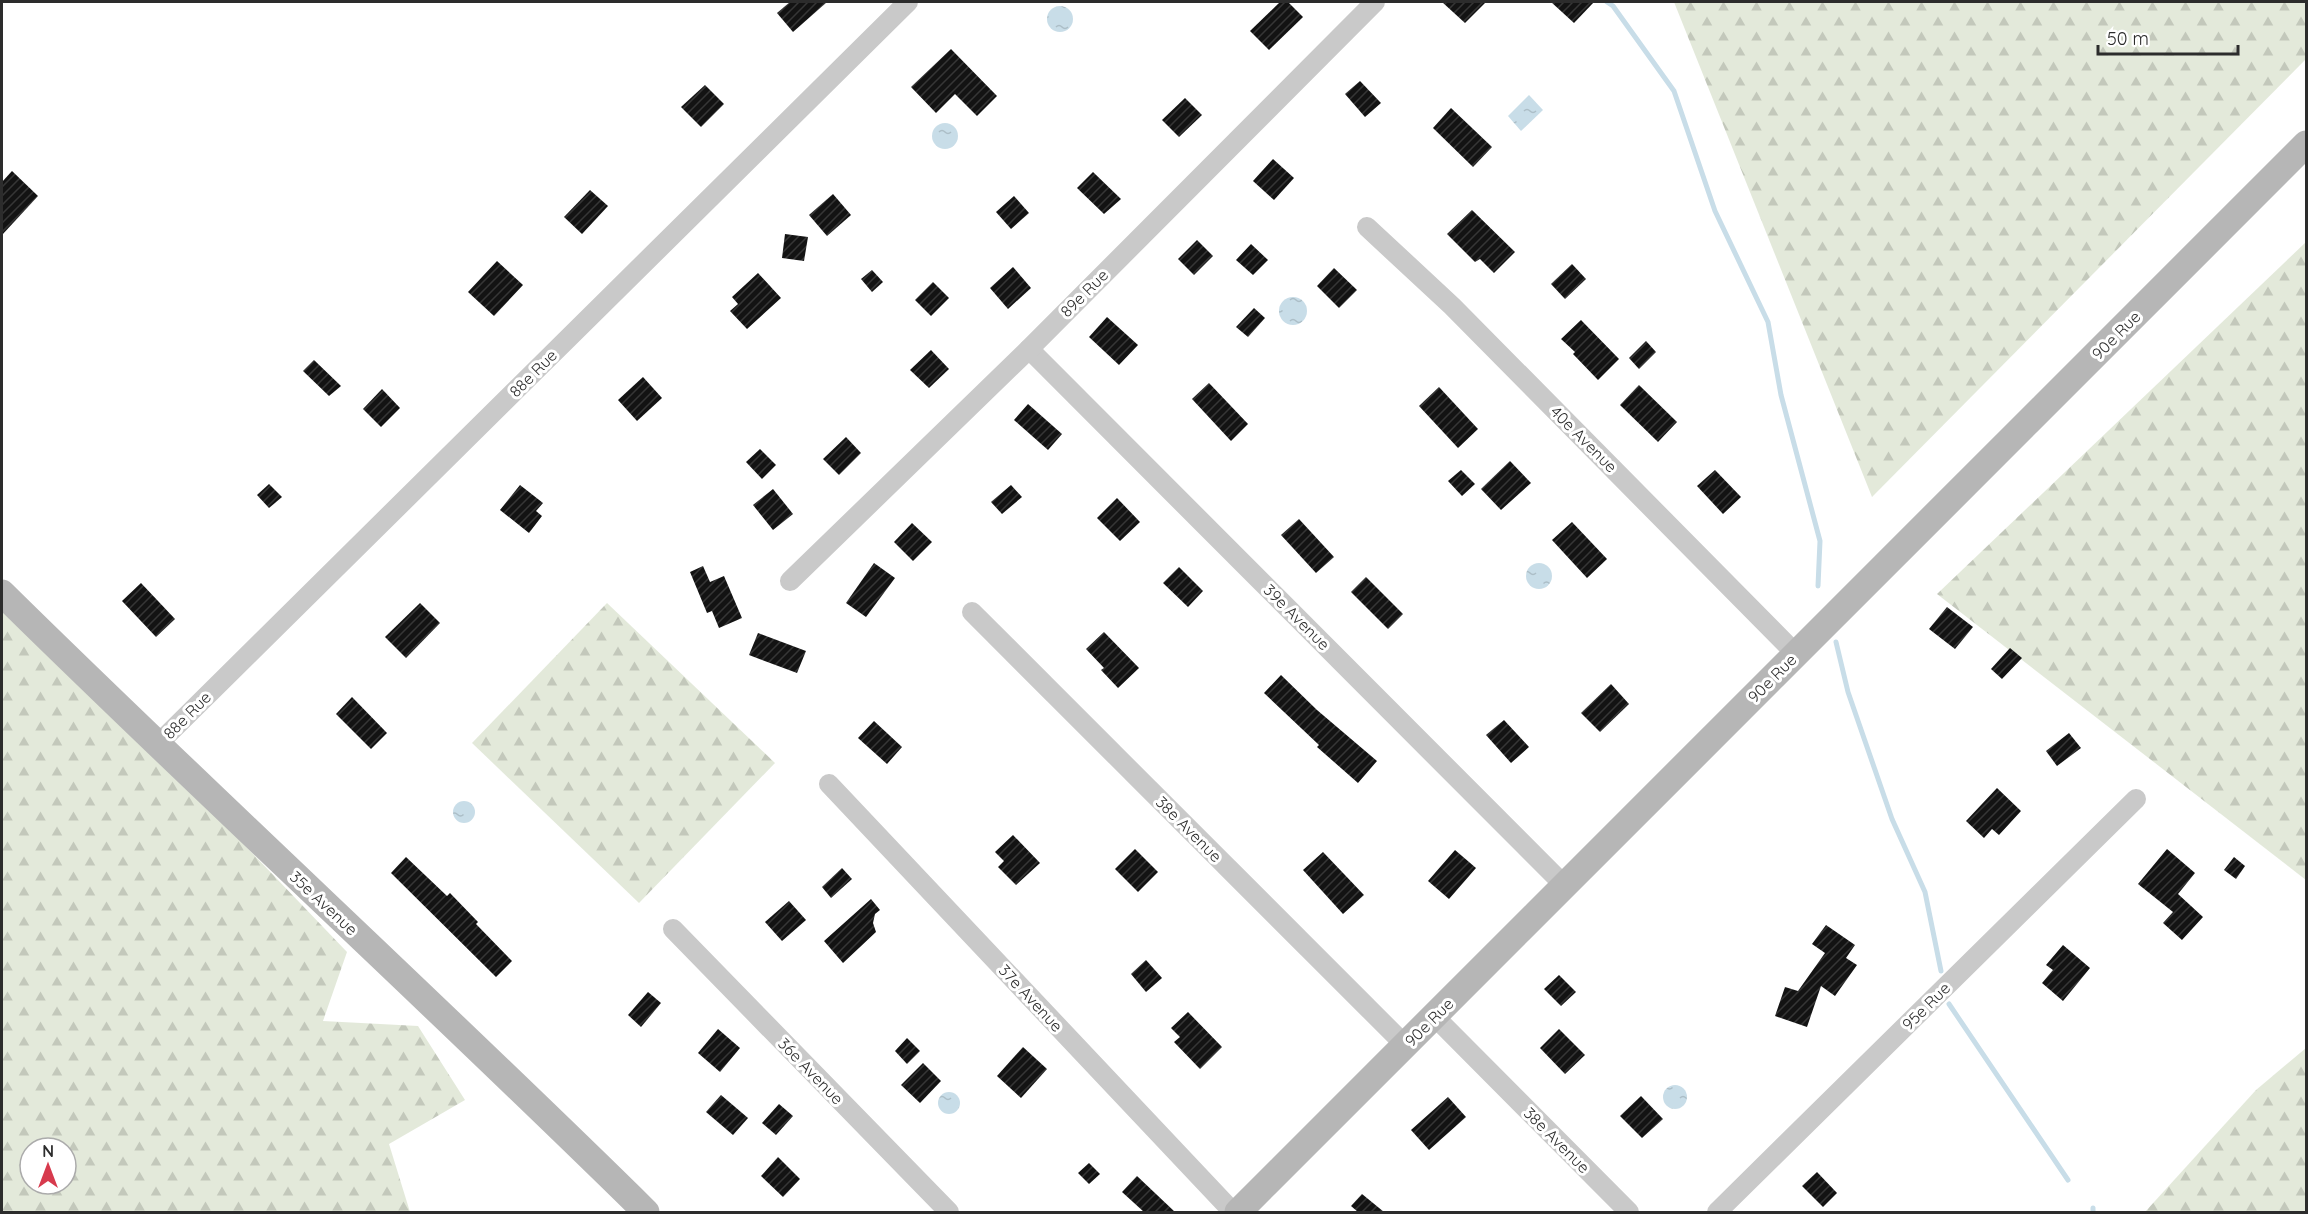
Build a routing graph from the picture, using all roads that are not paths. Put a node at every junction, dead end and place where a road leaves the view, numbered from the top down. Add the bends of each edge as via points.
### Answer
1 (908, 2) edge
2 (1375, 2) edge
3 (2307, 144) edge
4 (1367, 227) dead end
5 (1029, 349) junction
6 (790, 581) dead end
7 (2, 593) edge
8 (972, 612) dead end
9 (1796, 654) junction
10 (157, 745) junction
11 (829, 784) dead end
12 (2136, 799) dead end
13 (1564, 886) junction
14 (673, 929) dead end
15 (1434, 1017) junction
16 (1406, 1046) junction
17 (646, 1212) edge
18 (949, 1212) edge
19 (1233, 1212) edge
20 (1238, 1212) edge
21 (1629, 1212) edge
22 (1717, 1212) edge

1 - 10 street, 88e Rue
2 - 5 street, 89e Rue
3 - 9 street, 90e Rue
4 - 9 street, 40e Avenue via 1452,306
5 - 6 street, 89e Rue
5 - 13 street, 39e Avenue
7 - 10 street, 35e Avenue
8 - 16 street, 38e Avenue
9 - 13 street, 90e Rue
10 - 17 street, 35e Avenue
11 - 19 street, 37e Avenue
12 - 22 street, 95e Rue
13 - 15 street, 90e Rue
14 - 18 street, 36e Avenue
15 - 16 street, 90e Rue
15 - 21 street, 38e Avenue
16 - 20 street, 90e Rue

